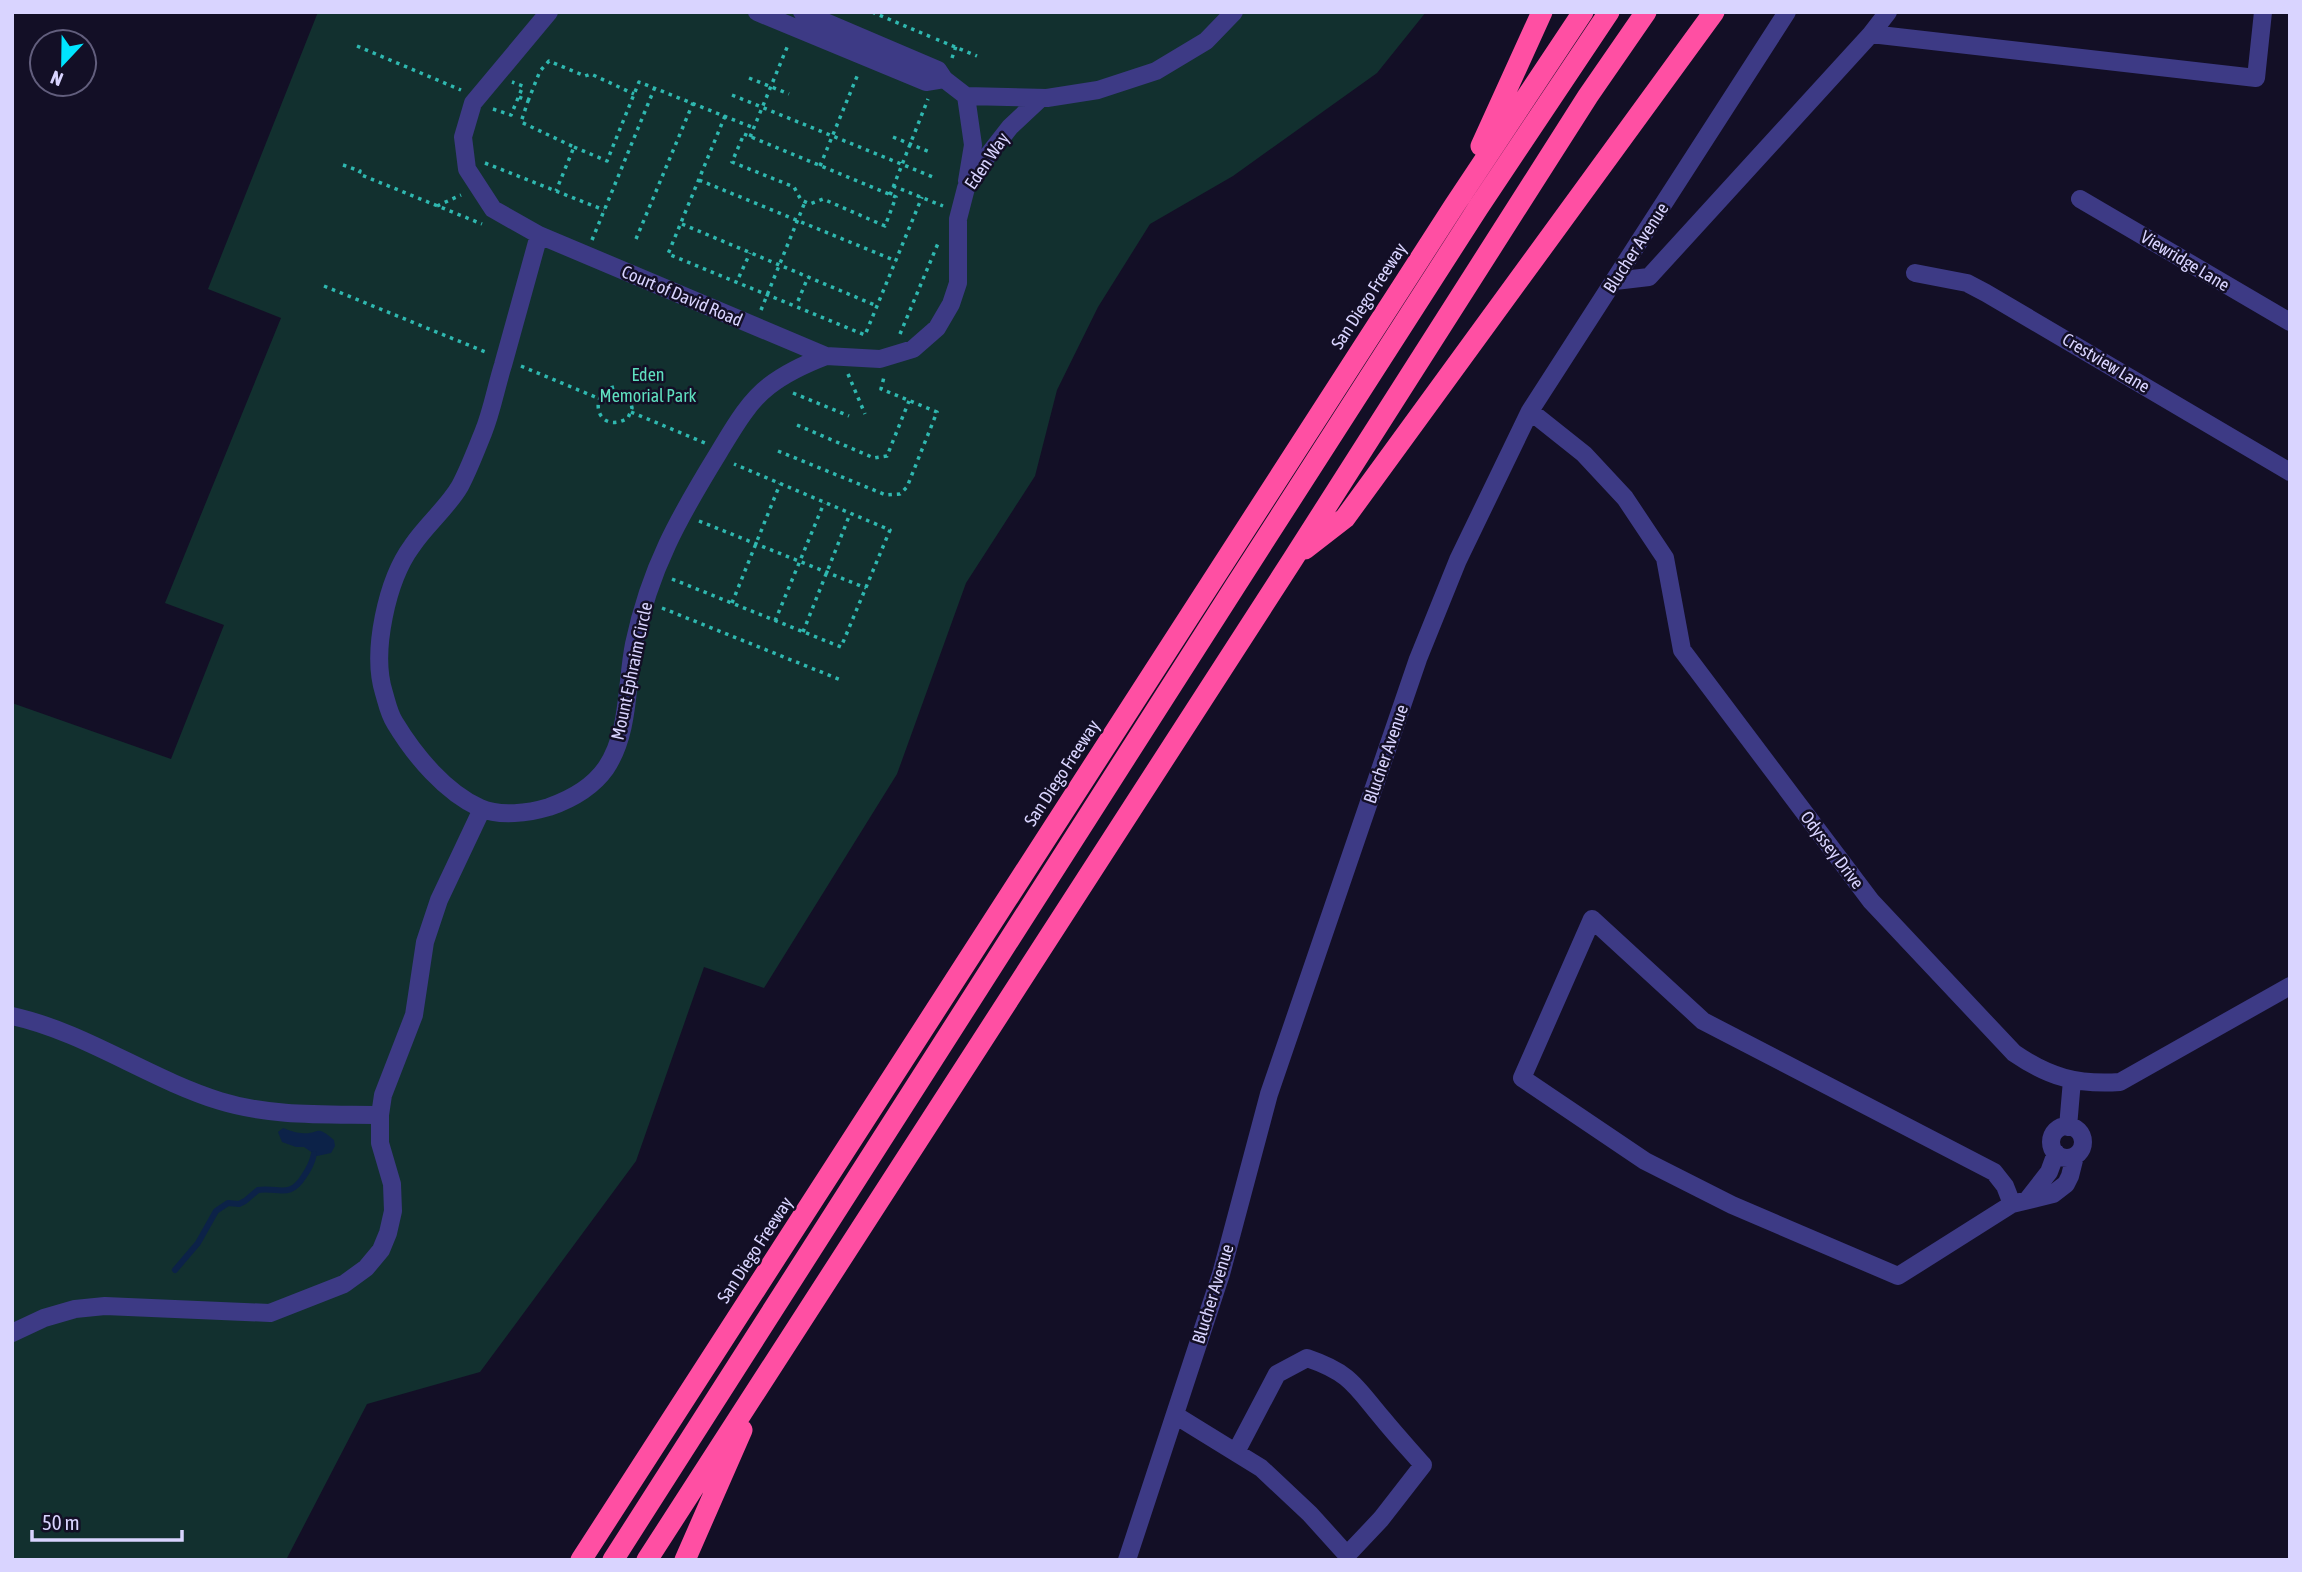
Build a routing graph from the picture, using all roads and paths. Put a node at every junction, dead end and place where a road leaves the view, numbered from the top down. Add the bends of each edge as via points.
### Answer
1 (549, 12) edge
2 (757, 12) edge
3 (872, 12) edge
4 (1234, 12) edge
5 (1542, 12) edge
6 (1583, 12) edge
7 (1608, 12) edge
8 (1646, 12) edge
9 (1714, 12) edge
10 (1787, 12) edge
11 (1888, 12) edge
12 (2263, 12) edge
13 (799, 20) edge
14 (1871, 34) junction
15 (357, 46) dead end
16 (977, 56) dead end
17 (865, 57) junction
18 (495, 76) junction
19 (749, 78) dead end
20 (940, 80) junction
21 (771, 86) junction
22 (655, 87) junction
23 (634, 94) junction
24 (789, 94) dead end
25 (732, 95) dead end
26 (966, 96) junction
27 (478, 97) junction
28 (519, 97) junction
29 (1041, 98) junction
30 (528, 101) junction
31 (693, 103) junction
32 (762, 108) junction
33 (724, 116) junction
34 (490, 118) dead end
35 (754, 128) junction
36 (750, 137) junction
37 (832, 137) junction
38 (893, 137) dead end
39 (911, 144) junction
40 (573, 147) junction
41 (932, 153) dead end
42 (466, 157) junction
43 (343, 165) dead end
44 (902, 165) junction
45 (820, 166) junction
46 (933, 177) dead end
47 (699, 180) junction
48 (893, 186) junction
49 (479, 187) junction
50 (966, 188) junction
51 (556, 191) junction
52 (890, 195) junction
53 (922, 197) junction
54 (2080, 199) dead end
55 (805, 202) junction
56 (437, 206) junction
57 (1454, 206) junction
58 (604, 210) junction
59 (960, 213) junction
60 (797, 221) junction
61 (681, 224) junction
62 (486, 226) dead end
63 (539, 235) junction
64 (636, 239) dead end
65 (958, 240) junction
66 (750, 253) junction
67 (585, 255) junction
68 (896, 261) junction
69 (779, 265) junction
70 (1915, 273) dead end
71 (740, 277) dead end
72 (808, 277) junction
73 (1615, 281) junction
74 (324, 286) dead end
75 (768, 295) junction
76 (799, 301) dead end
77 (877, 306) junction
78 (2290, 322) edge
79 (755, 326) junction
80 (833, 357) junction
81 (886, 357) junction
82 (504, 359) junction
83 (772, 384) junction
84 (614, 387) dead end
85 (629, 395) dead end
86 (600, 399) junction
87 (909, 401) junction
88 (1530, 411) junction
89 (631, 412) junction
90 (864, 414) dead end
91 (849, 416) dead end
92 (797, 425) dead end
93 (778, 451) dead end
94 (718, 453) junction
95 (2290, 472) edge
96 (780, 484) junction
97 (824, 502) junction
98 (850, 513) junction
99 (681, 514) junction
100 (755, 544) junction
101 (1293, 559) junction
102 (799, 561) junction
103 (654, 571) junction
104 (827, 572) junction
105 (866, 589) junction
106 (645, 601) junction
107 (732, 603) junction
108 (775, 621) junction
109 (803, 632) junction
110 (841, 680) dead end
111 (482, 809) junction
112 (2290, 986) edge
113 (12, 1016) edge
114 (2072, 1080) junction
115 (380, 1115) junction
116 (2068, 1127) junction
117 (2056, 1153) junction
118 (2075, 1156) junction
119 (2020, 1201) junction
120 (12, 1334) edge
121 (770, 1367) junction
122 (1175, 1415) junction
123 (1236, 1452) junction
124 (1348, 1558) edge
125 (581, 1560) edge
126 (614, 1560) edge
127 (648, 1560) edge
128 (685, 1560) edge
129 (1127, 1560) edge

1 - 18 street
2 - 13 street
3 - 16 path
4 - 29 street via 1206,41 1156,71 1098,90
5 - 57 highway
6 - 57 highway, San Diego Freeway
7 - 126 highway via 1241,576
8 - 101 highway
9 - 101 highway via 1345,518
10 - 73 street, Blucher Avenue
11 - 14 street
12 - 14 street via 2256,78
13 - 17 street
13 - 20 street via 937,69
13 - 21 path
14 - 73 street via 1649,277
15 - 27 path
17 - 20 street via 926,82
17 - 37 path
18 - 27 street
18 - 28 path via 523,86
19 - 21 path
20 - 26 street
20 - 39 path
21 - 24 path
21 - 32 path
22 - 23 path via 639,82
22 - 31 path
22 - 58 path
23 - 30 path via 549,61
23 - 40 path via 607,161
25 - 32 path
26 - 29 street
26 - 50 street via 973,145
27 - 42 street via 463,136
28 - 30 path
28 - 34 path via 511,115 494,108
29 - 50 street, Eden Way via 1010,127
30 - 40 path via 521,122
31 - 33 path
31 - 64 path
32 - 35 path
32 - 37 path
33 - 35 path
33 - 47 path
35 - 36 path
36 - 45 path
36 - 55 path via 744,134 732,162 794,187
37 - 44 path
37 - 45 path
38 - 39 path
39 - 41 path
39 - 44 path
40 - 51 path
42 - 49 street, Court of David Road via 467,169
42 - 51 path
43 - 56 path
44 - 46 path
44 - 48 path
45 - 52 path
47 - 60 path
47 - 61 path
48 - 52 path
48 - 53 path
49 - 56 path
49 - 63 street, Court of David Road via 493,209
50 - 59 street, Eden Way
51 - 58 path
52 - 55 path via 896,197 885,226 822,199
53 - 59 path
53 - 68 path
54 - 78 street, Viewridge Lane
55 - 60 path
56 - 62 path
57 - 125 highway, San Diego Freeway
58 - 67 path
59 - 65 street, Eden Way
60 - 68 path
60 - 69 path
61 - 66 path
61 - 75 path via 668,254
63 - 67 street, Court of David Road
63 - 82 street, Mount Ephraim Circle
65 - 81 path via 942,234
65 - 81 street, Eden Way via 958,284 937,328 913,349
66 - 69 path
66 - 71 path
67 - 79 street, Court of David Road
68 - 77 path
69 - 72 path
69 - 75 path
70 - 95 street, Crestview Lane via 1967,283 1986,293
72 - 76 path
72 - 77 path
73 - 88 street, Blucher Avenue
74 - 82 path
75 - 77 path via 865,335
75 - 79 path
79 - 80 street, Court of David Road
80 - 81 street, Eden Way
80 - 83 street, Mount Ephraim Circle via 794,368
80 - 90 path
81 - 87 path via 881,389
82 - 86 path
82 - 111 street, Mount Ephraim Circle via 485,429 459,488 409,549 395,578 379,651 382,687 393,720 420,758 453,792
83 - 91 path
83 - 94 street, Mount Ephraim Circle via 741,416
84 - 86 path
85 - 89 path
86 - 89 path via 598,411 607,422 622,422
87 - 92 path via 887,456 874,458
87 - 93 path via 937,412 900,494 886,495
88 - 114 street, Odyssey Drive via 1584,454 1625,498 1665,558 1682,650 1871,901 2014,1053 2039,1070
88 - 122 street, Blucher Avenue via 1458,559 1418,659 1269,1094 1221,1274
89 - 94 path
94 - 96 path
94 - 99 street, Mount Ephraim Circle
96 - 97 path
96 - 100 path
97 - 98 path
97 - 102 path
98 - 104 path
98 - 105 path via 890,530
99 - 100 path
99 - 103 street, Mount Ephraim Circle
100 - 102 path
100 - 107 path
101 - 121 highway
102 - 104 path
102 - 108 path
103 - 106 street, Mount Ephraim Circle
103 - 107 path
104 - 105 path
104 - 109 path
105 - 109 path via 841,648
106 - 110 path
106 - 111 street, Mount Ephraim Circle via 622,726 607,767 592,785 568,800 510,813
107 - 108 path
108 - 109 path
111 - 115 street via 439,900 425,942 414,1015 391,1071
112 - 114 street, Odyssey Drive via 2120,1082
113 - 115 street via 54,1029 219,1100 274,1112
114 - 116 street
115 - 120 street via 380,1143 392,1184 393,1211 381,1250 344,1284 270,1313 105,1306 44,1318
116 - 117 street via 2054,1133
116 - 118 street via 2082,1138
117 - 118 street
117 - 119 street via 2049,1172
118 - 119 street via 2066,1184 2053,1194
119 - 119 street via 1898,1276 1732,1205 1645,1161 1522,1078 1592,919 1703,1021 1994,1172
121 - 127 highway
121 - 128 highway
122 - 123 street
122 - 129 street, Blucher Avenue
123 - 124 street via 1261,1468 1310,1514
123 - 124 street via 1277,1374 1307,1358 1331,1366 1354,1383 1423,1465

